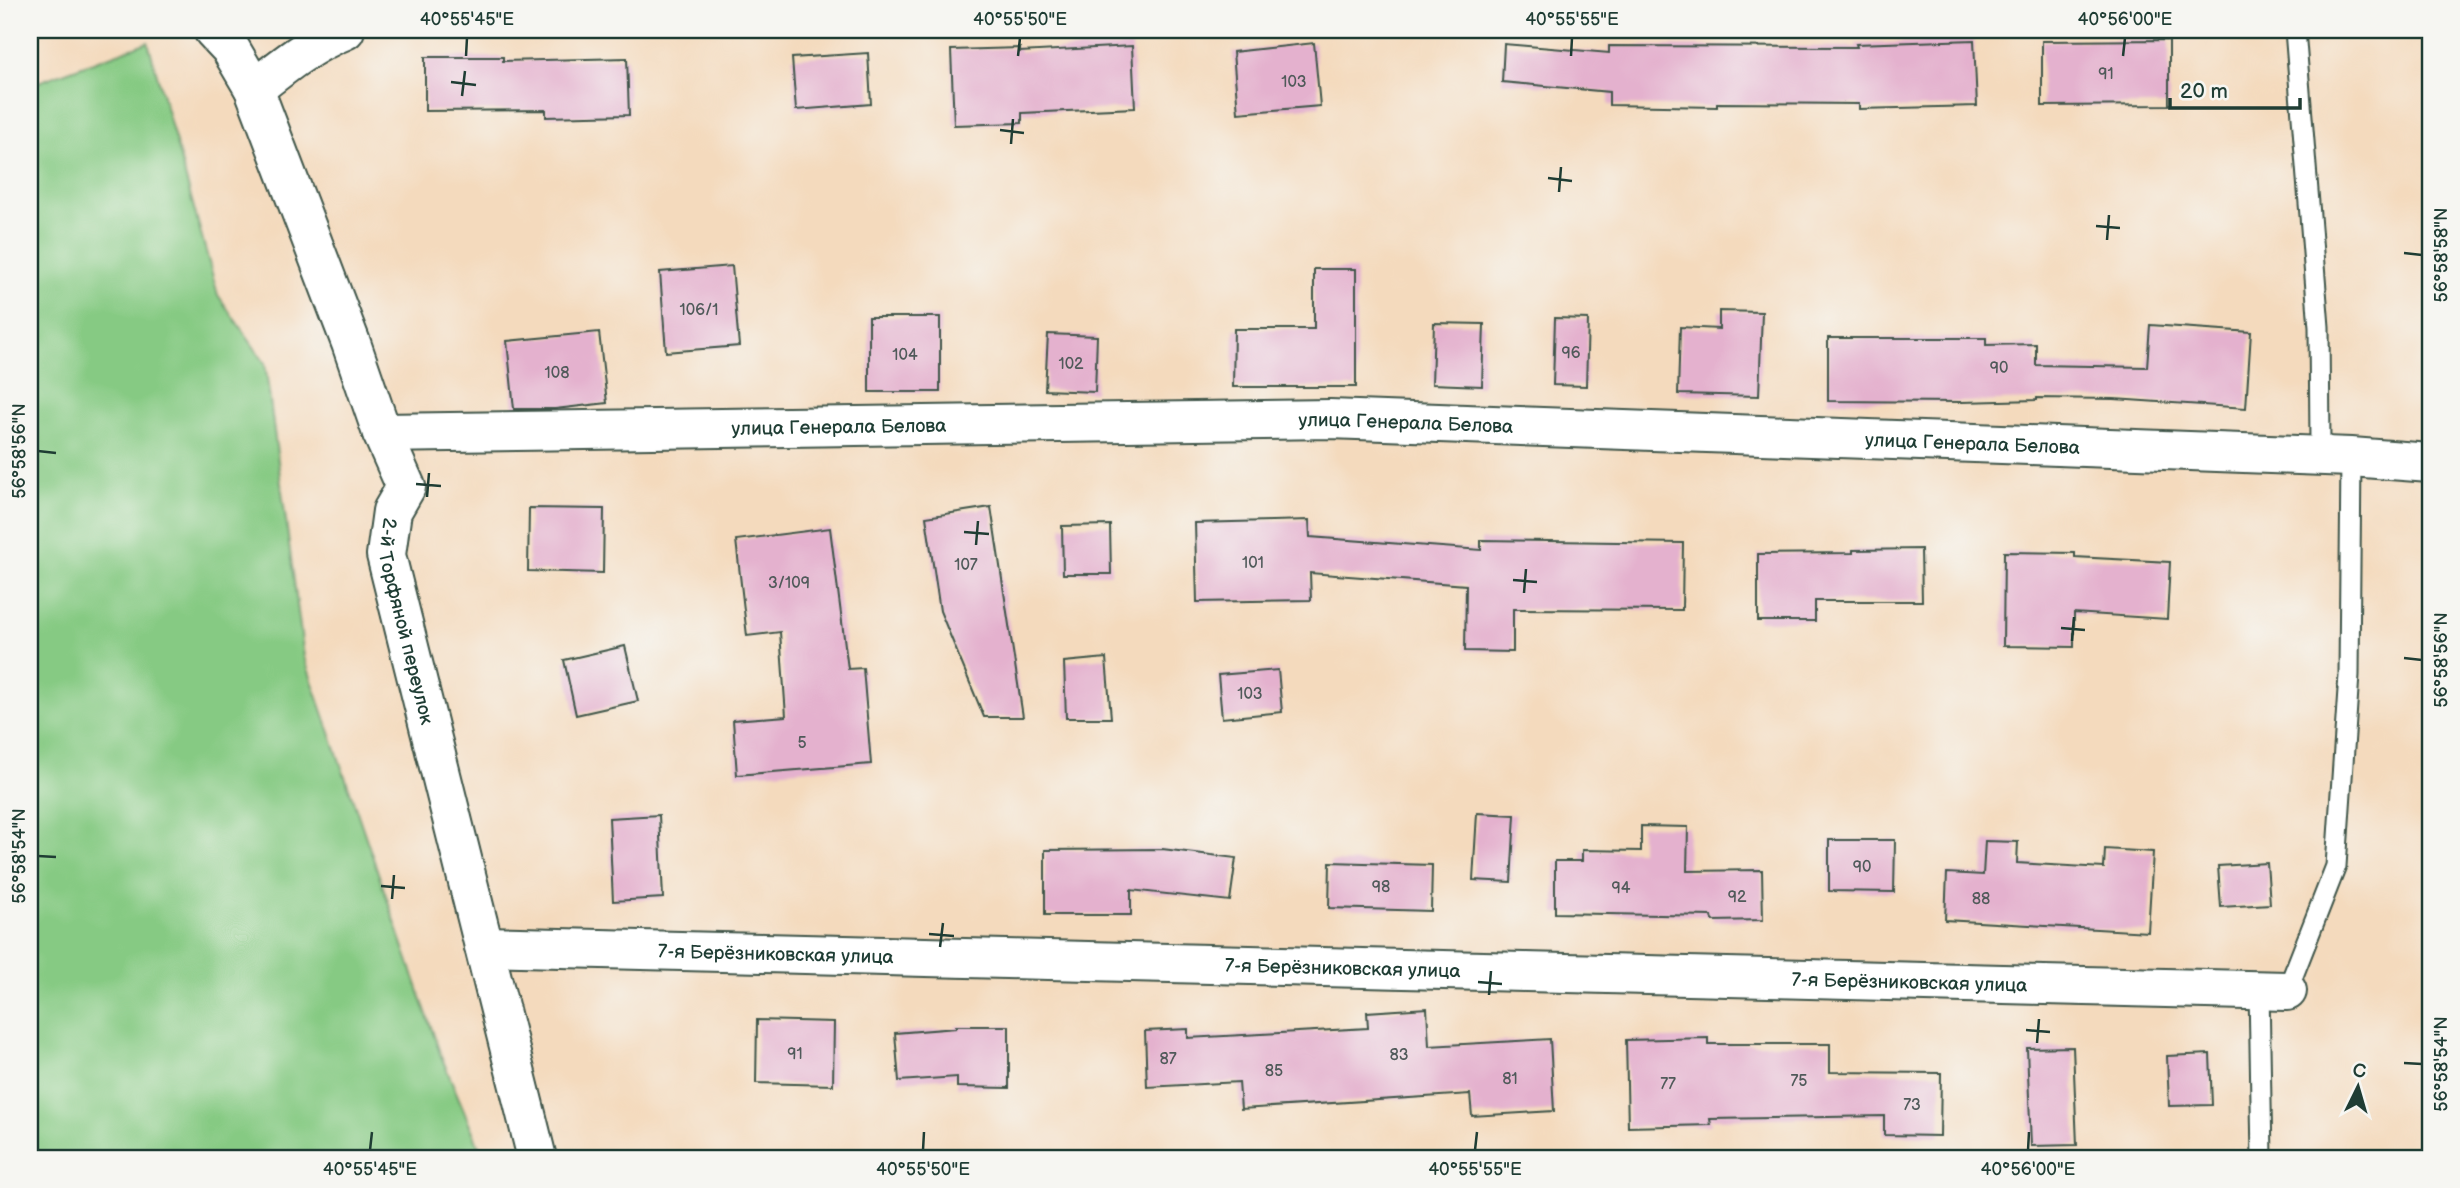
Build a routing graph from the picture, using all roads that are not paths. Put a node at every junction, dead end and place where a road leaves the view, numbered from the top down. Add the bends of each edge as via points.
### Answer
1 (213, 30) edge
2 (345, 30) edge
3 (2295, 30) edge
4 (254, 89) junction
5 (382, 433) junction
6 (2351, 457) junction
7 (2430, 463) edge
8 (484, 946) junction
9 (2273, 991) junction
10 (537, 1158) edge
11 (2262, 1158) edge

1 - 4 street, 2-й Торфяной переулок via 230,48
2 - 4 street via 297,54
3 - 6 lane via 2319,327 2320,443
4 - 5 street, 2-й Торфяной переулок
5 - 6 street, улица Генерала Белова via 1330,419
5 - 8 street, 2-й Торфяной переулок via 407,487 392,511 386,555
6 - 7 street, улица Генерала Белова
6 - 9 lane via 2349,675 2336,866
8 - 9 street, 7-я Берёзниковская улица
8 - 10 street, 2-й Торфяной переулок
9 - 11 lane

